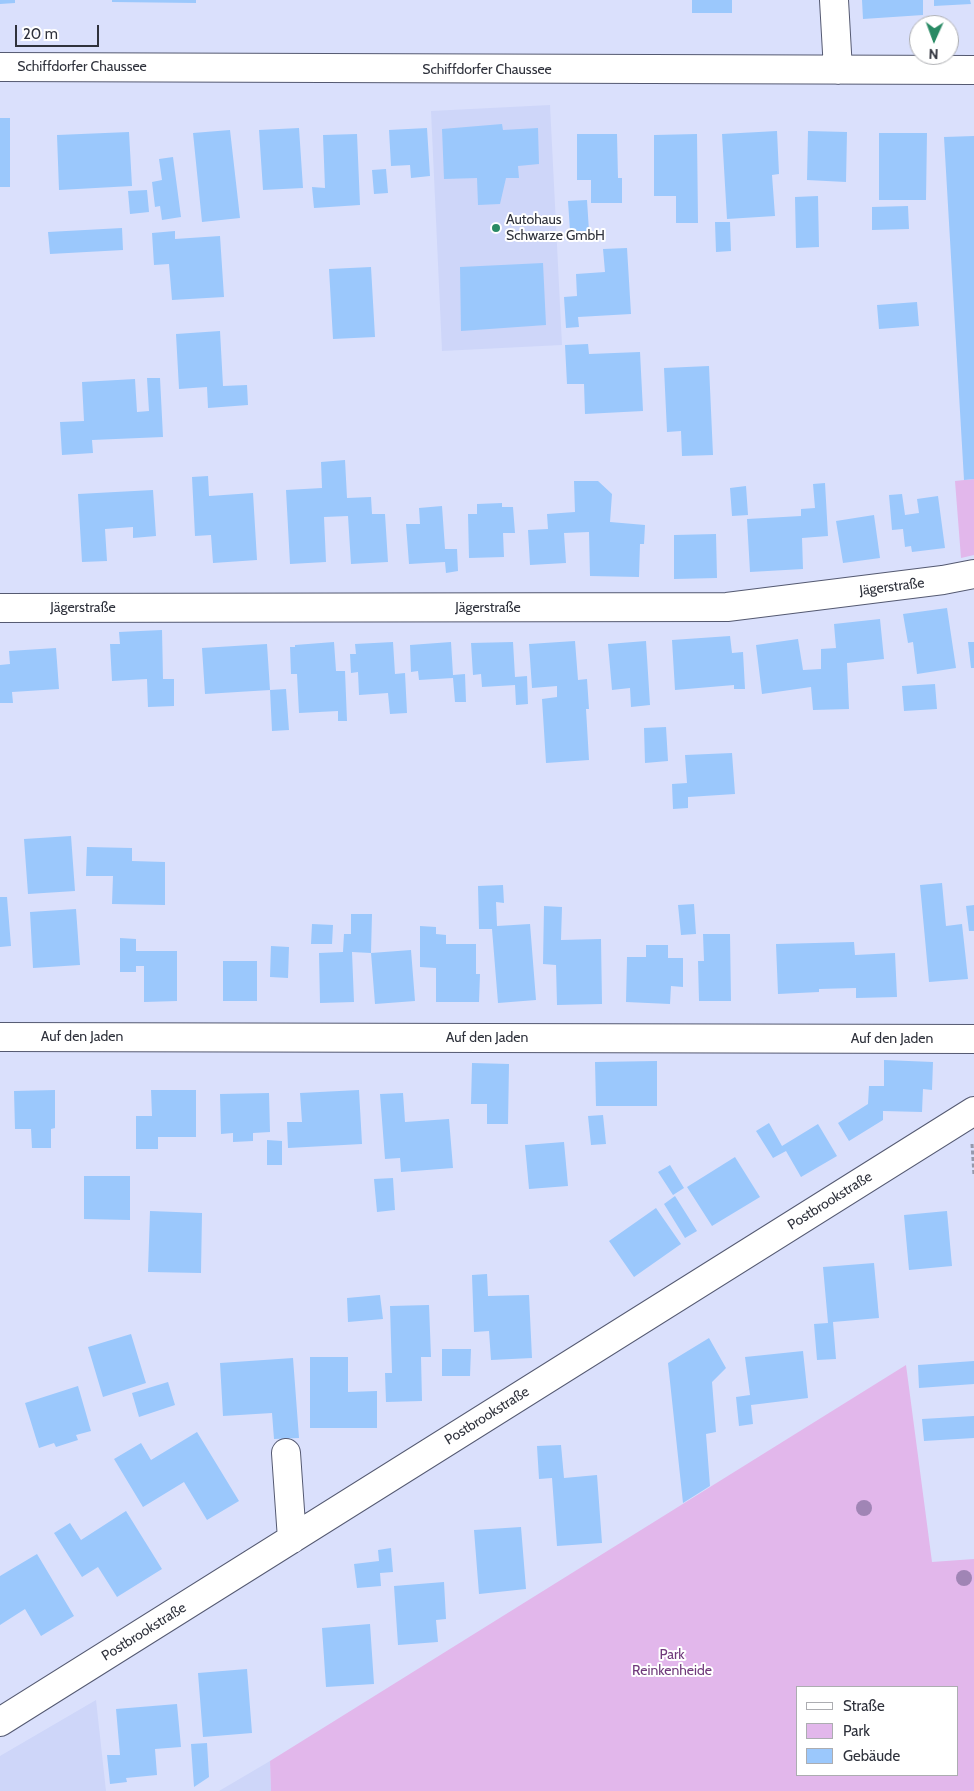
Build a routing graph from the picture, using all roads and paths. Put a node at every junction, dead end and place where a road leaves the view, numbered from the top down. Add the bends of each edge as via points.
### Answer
1 (834, 0) edge
2 (0, 67) edge
3 (838, 70) junction
4 (974, 70) edge
5 (974, 574) edge
6 (0, 608) edge
7 (0, 1037) edge
8 (974, 1039) edge
9 (974, 1111) edge
10 (286, 1453) dead end
11 (292, 1539) junction
12 (0, 1722) edge

1 - 3 street
2 - 3 street, Schiffdorfer Chaussee
3 - 4 street, Schiffdorfer Chaussee
5 - 6 street, Jägerstraße via 727,607
7 - 8 street, Auf den Jaden
9 - 11 street, Postbrookstraße
10 - 11 street
11 - 12 street, Postbrookstraße

